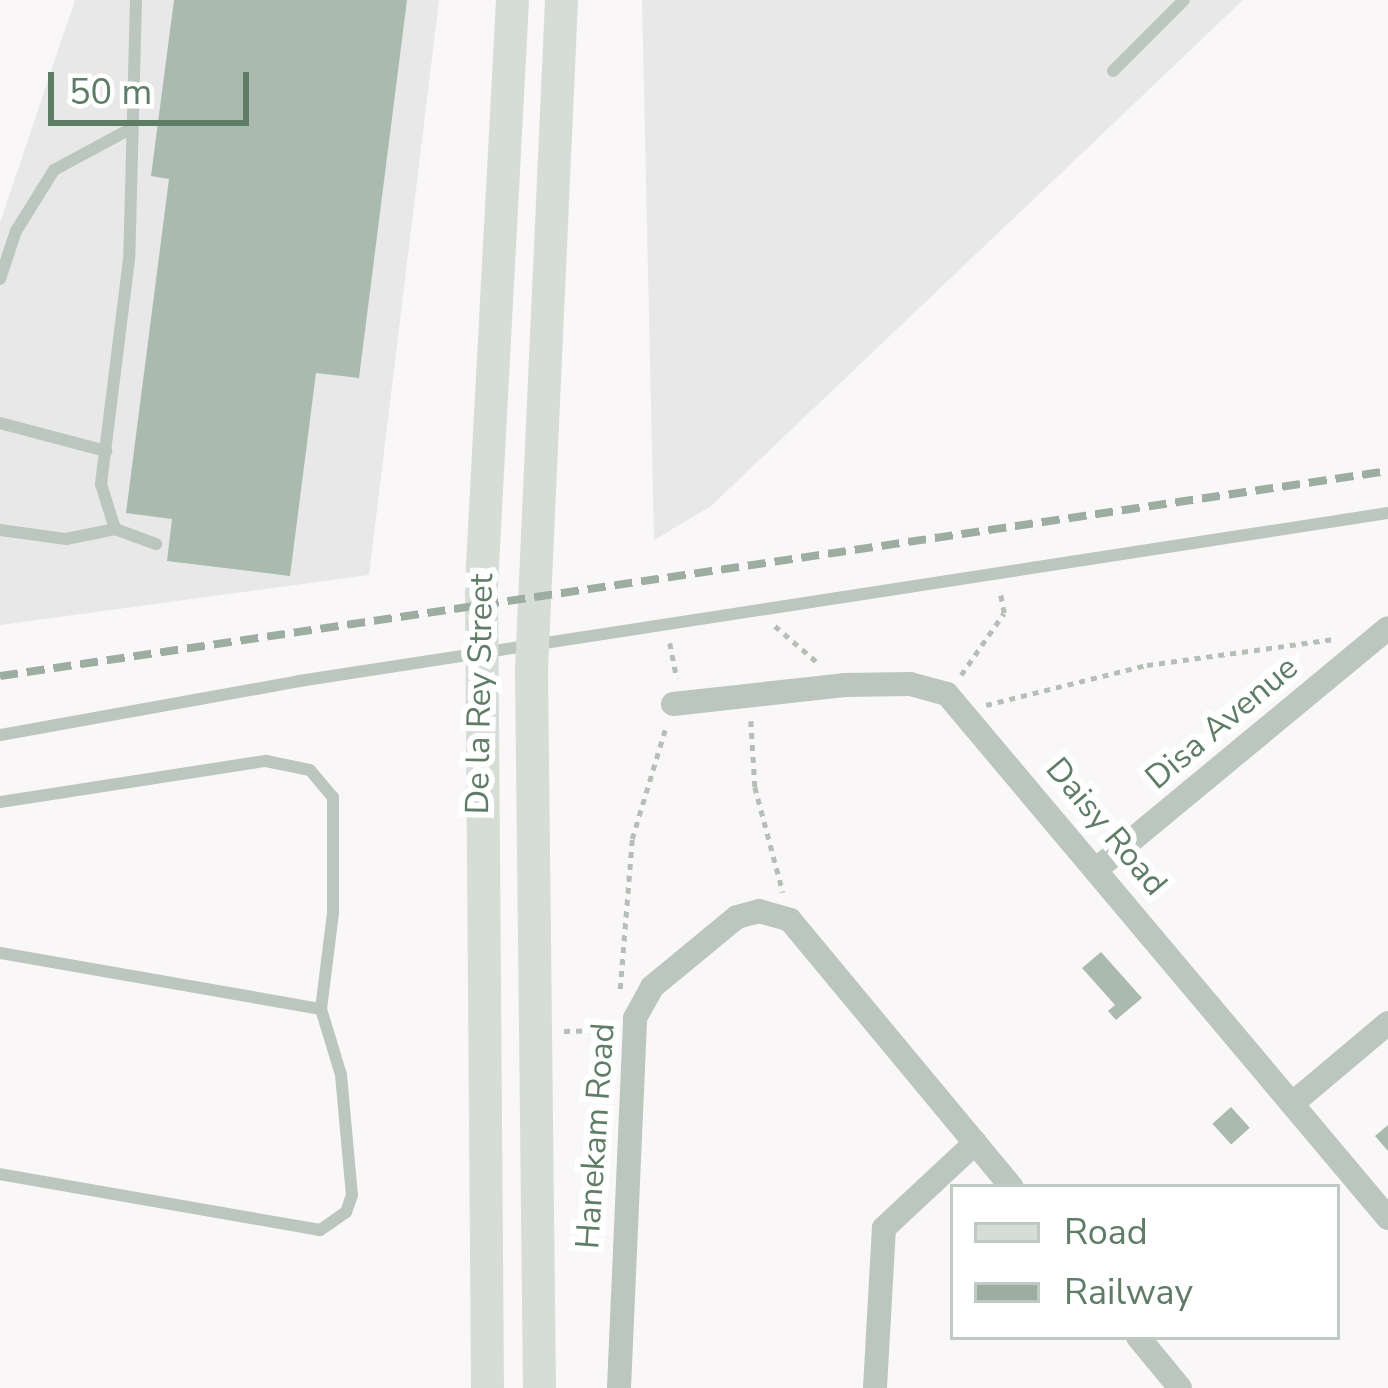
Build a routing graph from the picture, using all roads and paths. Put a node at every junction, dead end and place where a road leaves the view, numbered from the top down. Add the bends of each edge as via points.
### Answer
1 (136, 0) edge
2 (512, 0) edge
3 (561, 0) edge
4 (1184, 0) edge
5 (1112, 71) dead end
6 (132, 128) junction
7 (0, 279) edge
8 (0, 423) edge
9 (106, 451) junction
10 (1388, 513) edge
11 (0, 530) edge
12 (115, 530) junction
13 (156, 544) dead end
14 (996, 576) junction
15 (758, 612) junction
16 (664, 626) junction
17 (1388, 629) edge
18 (844, 685) junction
19 (749, 695) junction
20 (957, 702) junction
21 (673, 704) junction
22 (0, 735) edge
23 (0, 802) edge
24 (1098, 868) junction
25 (790, 920) junction
26 (0, 953) edge
27 (629, 1002) junction
28 (321, 1009) junction
29 (1388, 1023) edge
30 (560, 1031) dead end
31 (1292, 1103) junction
32 (975, 1143) junction
33 (0, 1174) edge
34 (1009, 1184) edge
35 (1388, 1218) edge
36 (1140, 1340) edge
37 (487, 1388) edge
38 (539, 1388) edge
39 (619, 1388) edge
40 (875, 1388) edge
41 (1180, 1388) edge

1 - 6 lane
2 - 37 main road, De la Rey Street via 479,678
3 - 38 main road, De la Rey Street via 531,669
4 - 5 lane
6 - 7 lane via 54,170 16,231
6 - 9 lane via 129,259
8 - 9 lane
9 - 12 lane via 103,506
10 - 14 lane
11 - 12 lane via 66,538
12 - 13 lane
14 - 15 lane
14 - 20 path via 1004,613
15 - 16 lane
15 - 18 path
16 - 21 path via 678,668
16 - 22 lane
17 - 20 path
17 - 24 street, Disa Avenue
18 - 19 street
18 - 20 street via 910,684
19 - 21 street
19 - 25 path via 755,787
20 - 24 street, Daisy Road
21 - 27 path via 632,838
23 - 28 lane via 266,761 310,770 333,797 332,929
24 - 31 street, Daisy Road
25 - 27 street, Hanekam Road via 759,910 736,917
25 - 32 street
26 - 28 lane
27 - 30 path via 614,1029
27 - 39 street, Hanekam Road
28 - 33 lane via 341,1076 352,1195 346,1212 320,1231
29 - 31 street
31 - 35 street, Daisy Road
32 - 34 street
32 - 40 street via 884,1228
36 - 41 street

